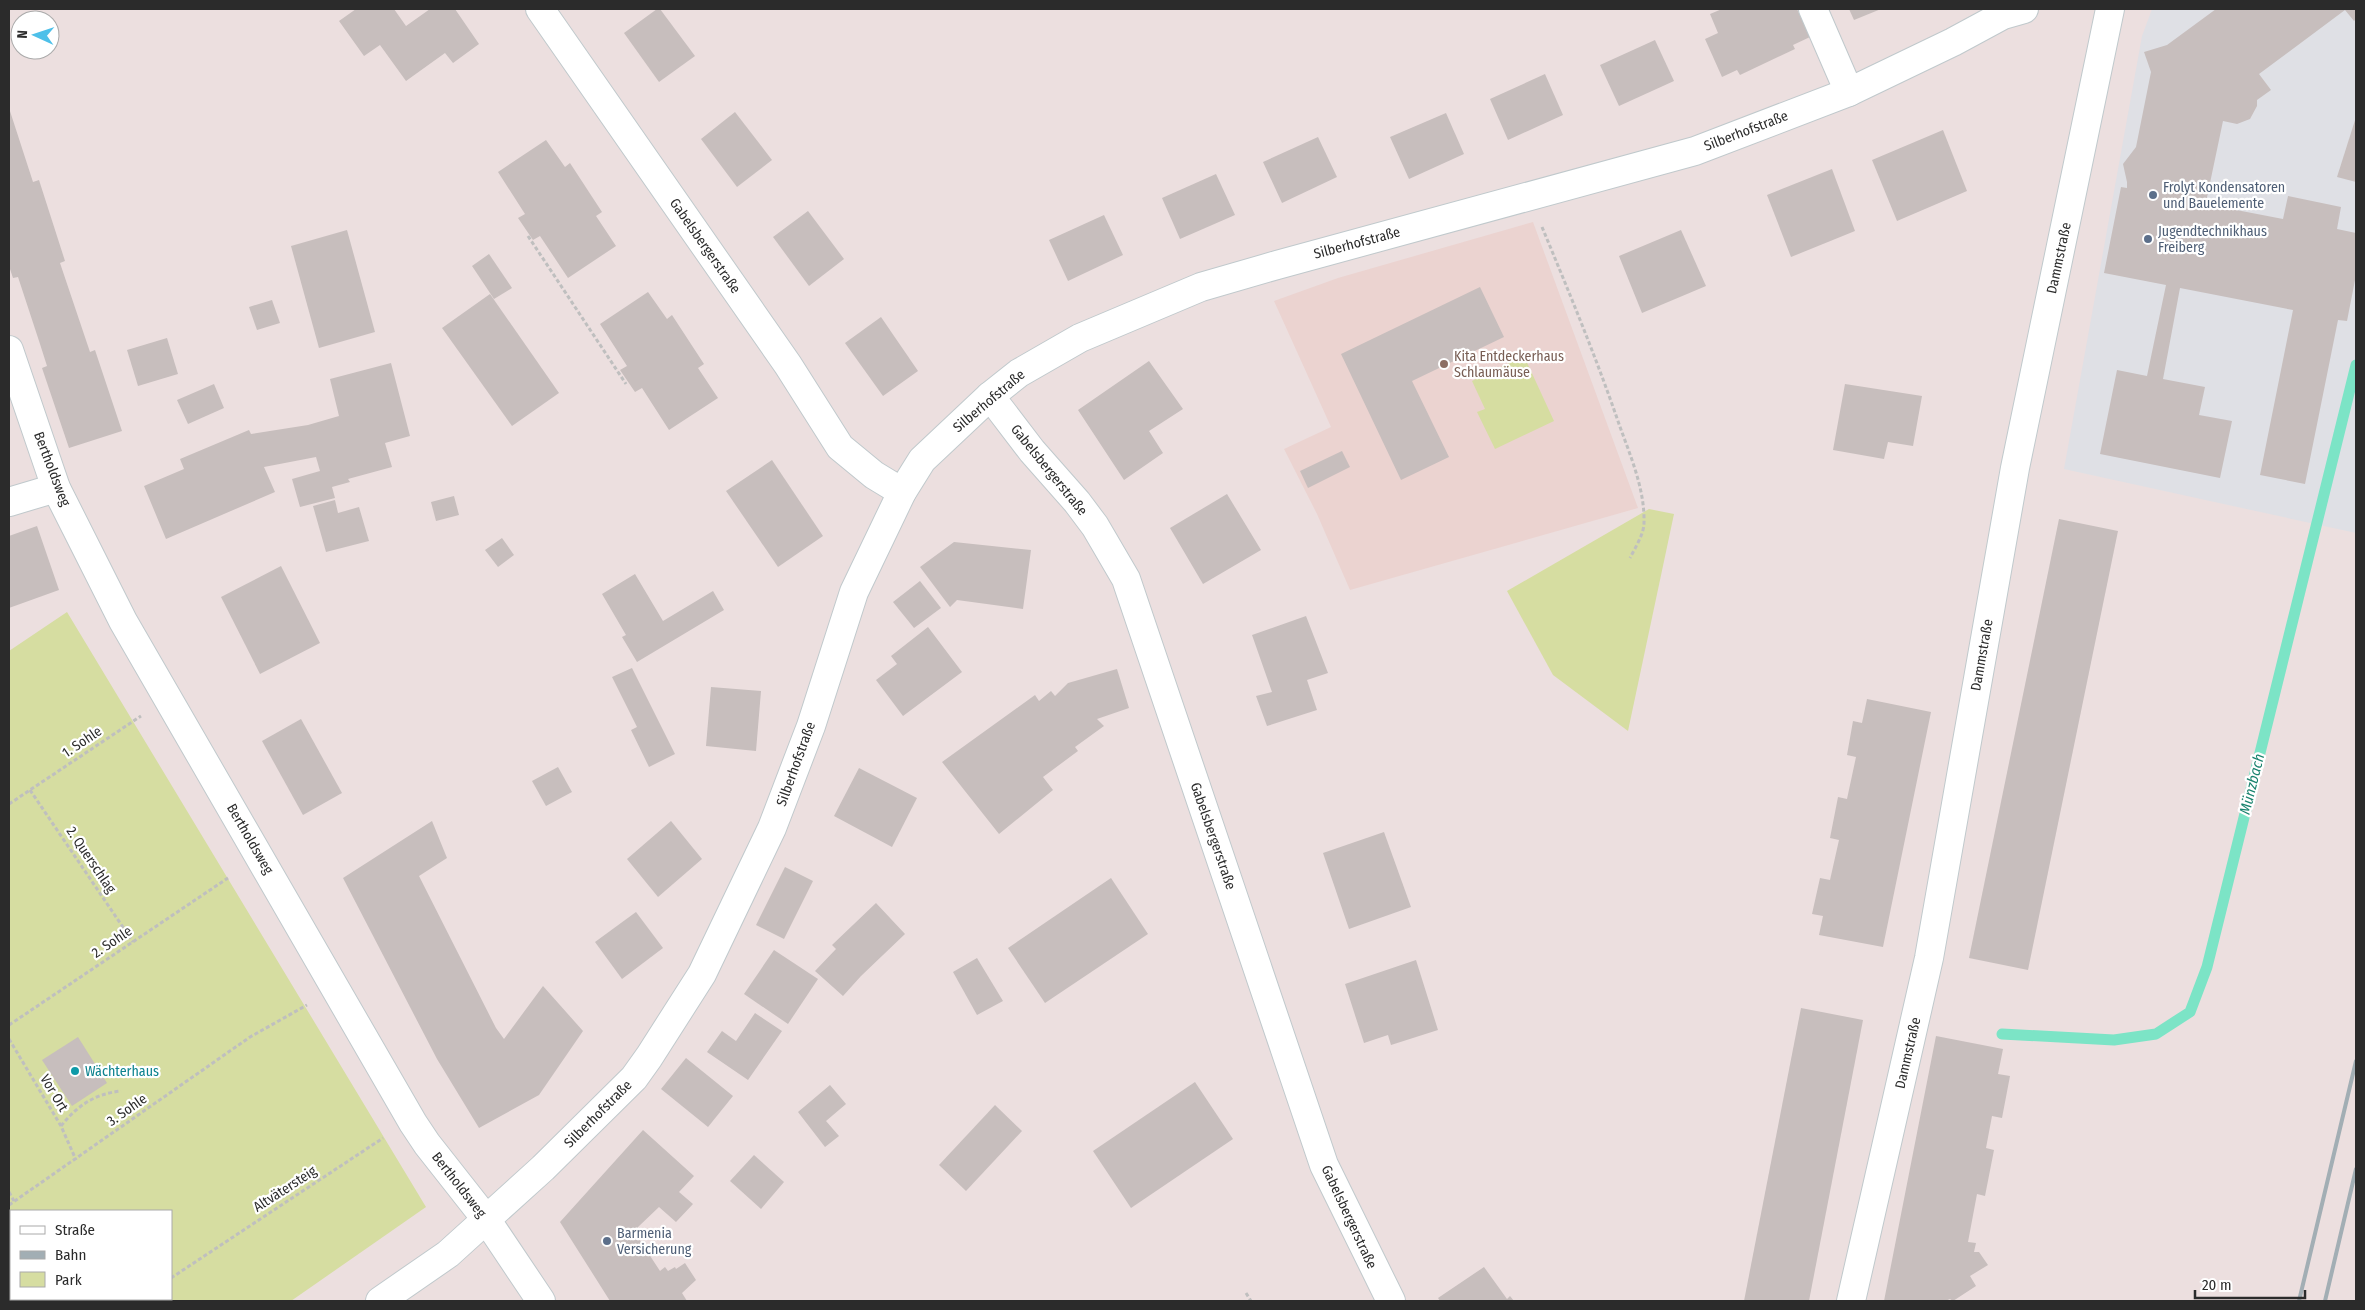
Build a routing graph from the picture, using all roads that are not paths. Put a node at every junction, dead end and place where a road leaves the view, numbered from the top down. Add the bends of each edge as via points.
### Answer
1 (540, 9) edge
2 (1814, 9) edge
3 (2024, 9) edge
4 (2110, 9) edge
5 (1849, 92) junction
6 (9, 350) edge
7 (990, 396) junction
8 (56, 488) junction
9 (902, 492) junction
10 (9, 502) edge
11 (486, 1220) junction
12 (380, 1301) edge
13 (541, 1301) edge
14 (1391, 1301) edge
15 (1851, 1301) edge

1 - 9 street, Gabelsbergerstraße via 782,357 840,447 858,464
2 - 5 street
3 - 5 street, Silberhofstraße via 2003,15
4 - 15 street, Dammstraße via 2015,468 1929,958
5 - 7 street, Silberhofstraße via 1695,151 1201,287 1080,338 1019,374
6 - 8 street, Bertholdsweg
7 - 9 street, Silberhofstraße via 922,460
7 - 14 street, Gabelsbergerstraße via 1032,451 1078,502 1126,579 1324,1165
8 - 10 street
8 - 11 street, Bertholdsweg via 124,621 413,1123
9 - 11 street, Silberhofstraße via 854,592 790,786 702,974 634,1078 544,1168
11 - 12 street, Silberhofstraße via 448,1254
11 - 13 street, Bertholdsweg

